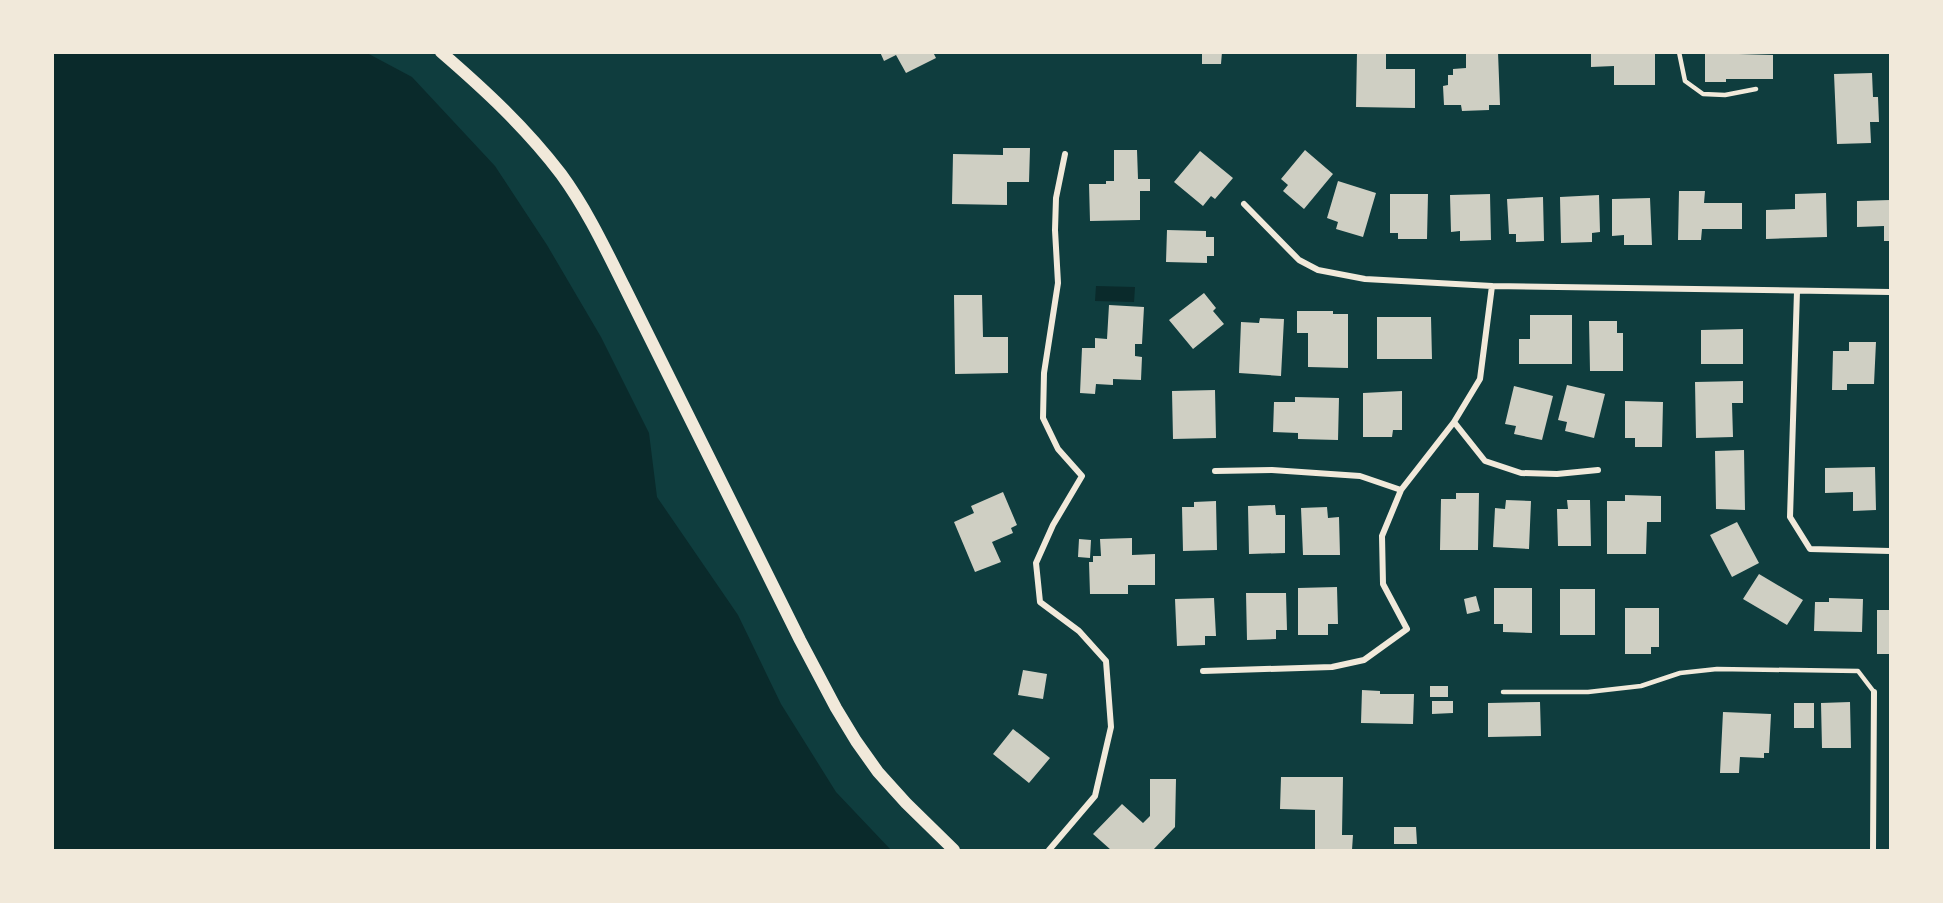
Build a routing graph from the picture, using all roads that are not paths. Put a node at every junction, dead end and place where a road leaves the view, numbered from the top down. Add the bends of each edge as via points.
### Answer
1 (441, 52) edge
2 (1679, 52) edge
3 (1756, 89) dead end
4 (1065, 154) dead end
5 (1244, 204) dead end
6 (1491, 286) junction
7 (1797, 291) junction
8 (1890, 292) edge
9 (1454, 422) junction
10 (1598, 470) dead end
11 (1215, 471) dead end
12 (1401, 490) junction
13 (1890, 551) edge
14 (1203, 671) dead end
15 (1503, 692) dead end
16 (1874, 692) joint
17 (954, 850) edge
18 (1049, 850) edge
19 (1873, 850) edge

1 - 17 main road via 504,108 562,175 624,286 836,708 878,772
2 - 3 lane via 1685,81 1703,94 1725,95
4 - 18 street via 1056,198 1058,283 1044,373 1043,418 1058,449 1082,476 1036,563 1040,602 1079,631 1106,661 1111,727 1095,796
5 - 6 street via 1299,260 1318,270 1365,279
6 - 7 street
6 - 9 street via 1480,379
7 - 8 street
7 - 13 street via 1790,517 1810,549
9 - 10 street via 1485,461 1521,472
9 - 12 street
11 - 12 street via 1360,476
12 - 14 street via 1382,536 1383,584 1407,629 1364,660 1332,667
15 - 16 lane via 1588,692 1641,686 1680,673 1793,669 1858,671
16 - 19 street

